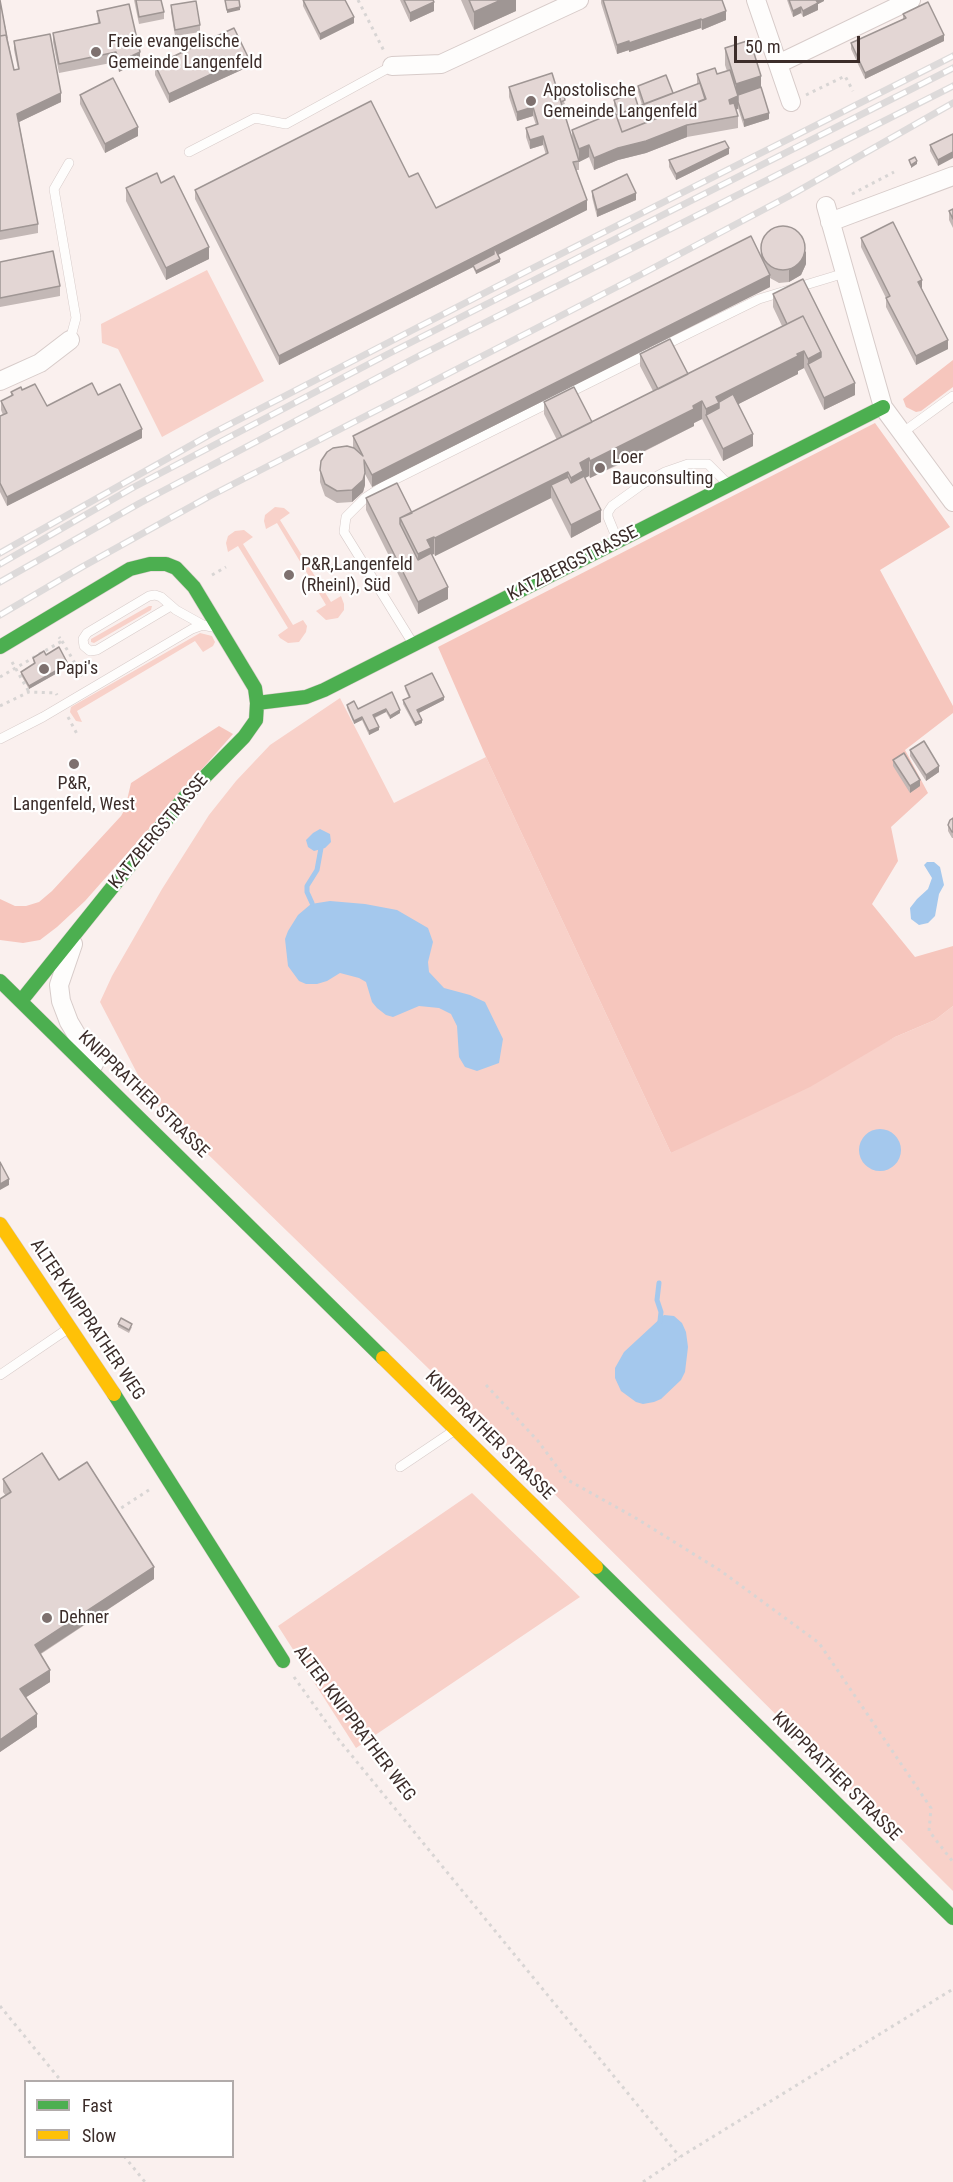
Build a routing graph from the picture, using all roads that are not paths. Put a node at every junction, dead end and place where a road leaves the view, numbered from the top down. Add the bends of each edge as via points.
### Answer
1 (579, 0) edge
2 (756, 0) edge
3 (911, 0) edge
4 (778, 64) junction
5 (392, 66) joint
6 (797, 99) road end
7 (189, 152) dead end
8 (69, 163) dead end
9 (953, 176) edge
10 (845, 273) junction
11 (70, 340) joint
12 (0, 381) edge
13 (953, 396) edge
14 (883, 407) junction
15 (902, 433) junction
16 (729, 485) junction
17 (953, 502) edge
18 (618, 542) junction
19 (171, 606) junction
20 (203, 625) junction
21 (224, 634) junction
22 (414, 645) junction
23 (5, 652) edge
24 (257, 703) junction
25 (0, 739) edge
26 (77, 932) junction
27 (0, 981) edge
28 (21, 1001) junction
29 (110, 1088) junction
30 (0, 1224) edge
31 (70, 1326) junction
32 (0, 1375) edge
33 (457, 1429) junction
34 (400, 1467) dead end
35 (283, 1661) road end
36 (953, 1918) edge

1 - 5 street via 441,64
2 - 4 street
3 - 4 street
4 - 6 street
5 - 7 lane via 286,124 255,118
8 - 11 lane via 54,189 76,318
9 - 10 street via 828,214
10 - 14 street
10 - 22 lane via 759,299 388,483 365,498 346,517 344,532
11 - 12 street via 40,363
13 - 15 lane
14 - 15 street
14 - 16 street, KATZBERGSTRASSE
15 - 17 street
16 - 18 street, KATZBERGSTRASSE
16 - 18 lane via 708,464 699,463 644,483 608,512
18 - 22 street, KATZBERGSTRASSE
19 - 19 lane via 161,597 149,596 87,633 84,646 90,651 97,650
19 - 20 lane
20 - 21 lane
20 - 25 lane
21 - 23 street via 185,576 166,564 150,564 130,569
21 - 24 street via 255,688
22 - 24 street, KATZBERGSTRASSE via 306,697
24 - 26 street, KATZBERGSTRASSE via 256,720 244,737 184,798
26 - 28 street, KATZBERGSTRASSE
26 - 29 street, KATZBERGSTRASSE via 59,985 61,1001 69,1022
27 - 28 street, KNIPPRATHER STRASSE
28 - 29 street, KNIPPRATHER STRASSE
29 - 33 street, KNIPPRATHER STRASSE
30 - 31 street, ALTER KNIPPRATHER WEG
31 - 32 lane
31 - 35 street, ALTER KNIPPRATHER WEG
33 - 34 lane
33 - 36 street, KNIPPRATHER STRASSE

